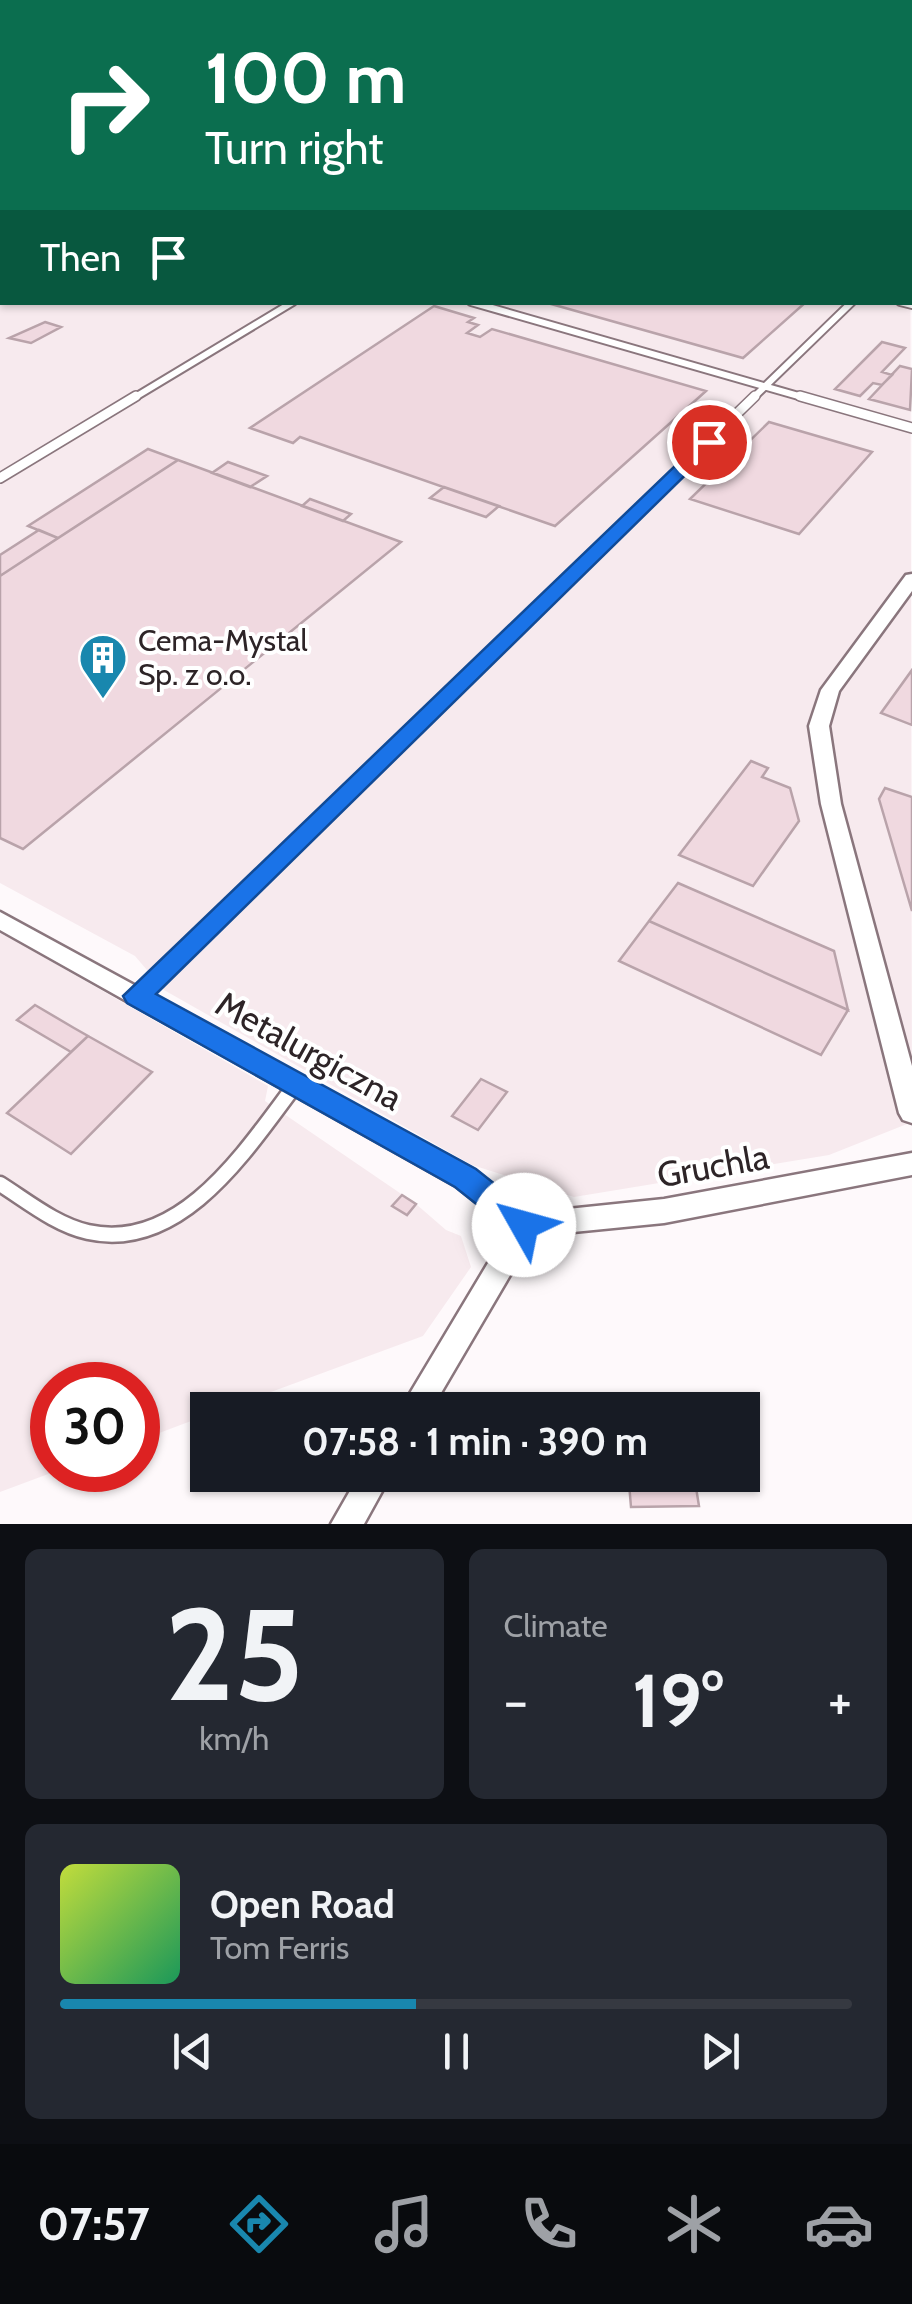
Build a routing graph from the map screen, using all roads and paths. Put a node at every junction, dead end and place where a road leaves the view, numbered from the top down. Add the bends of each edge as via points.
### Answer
1 (288, 305) edge
2 (479, 305) edge
3 (849, 305) edge
4 (766, 387) junction
5 (912, 428) edge
6 (0, 478) edge
7 (912, 579) edge
8 (0, 920) edge
9 (137, 996) junction
10 (296, 1084) junction
11 (912, 1113) edge
12 (912, 1164) edge
13 (0, 1184) edge
14 (524, 1225) junction
15 (426, 1392) edge
16 (366, 1492) edge
17 (347, 1524) edge

1 - 6 lane
2 - 4 lane
3 - 4 lane
4 - 5 lane
4 - 9 lane
7 - 11 street via 830,690 819,726 831,804
8 - 9 street, Metalurgiczna
9 - 10 street, Metalurgiczna
10 - 13 lane via 209,1189 150,1228 116,1236 87,1232
10 - 14 street, Metalurgiczna via 465,1178
12 - 14 street, Gruchla via 664,1211
14 - 15 street
16 - 17 street

